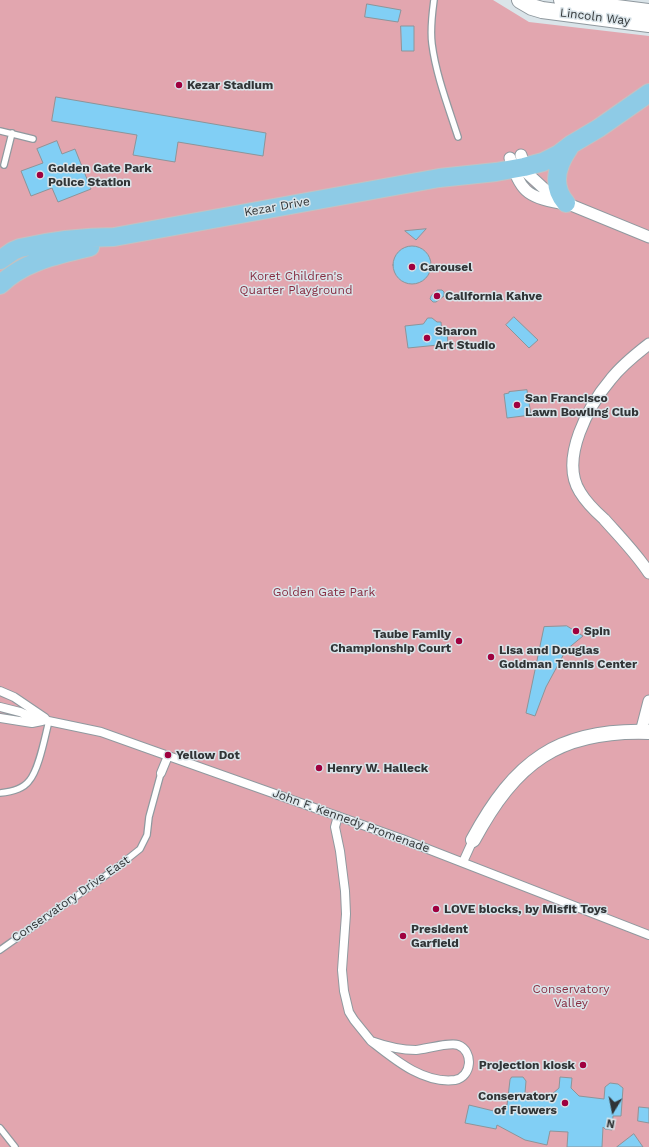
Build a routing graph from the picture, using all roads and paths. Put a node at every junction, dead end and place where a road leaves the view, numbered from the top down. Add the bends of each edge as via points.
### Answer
1 (434, 0) edge
2 (520, 0) edge
3 (562, 0) edge
4 (585, 7) edge
5 (649, 12) edge
6 (649, 24) edge
7 (649, 93) edge
8 (0, 131) edge
9 (12, 134) junction
10 (458, 137) dead end
11 (33, 139) dead end
12 (572, 144) junction
13 (517, 163) junction
14 (4, 165) dead end
15 (566, 203) junction
16 (114, 237) junction
17 (649, 237) edge
18 (71, 252) junction
19 (7, 256) edge
20 (0, 279) edge
21 (0, 285) edge
22 (649, 344) edge
23 (649, 572) edge
24 (0, 691) edge
25 (649, 701) edge
26 (0, 707) edge
27 (0, 718) edge
28 (49, 721) junction
29 (20, 726) dead end
30 (645, 732) edge
31 (168, 756) junction
32 (161, 773) joint
33 (0, 793) edge
34 (338, 816) junction
35 (473, 840) joint
36 (463, 862) junction
37 (649, 935) edge
38 (0, 950) edge
39 (371, 1041) junction
40 (0, 1128) edge
41 (15, 1147) edge

1 - 10 lane via 432,44
2 - 4 main road, Lincoln Way via 542,10
3 - 4 main road, Lincoln Way
4 - 5 main road, Lincoln Way
4 - 6 main road, Lincoln Way
7 - 12 main road, Kezar Drive
8 - 9 lane
9 - 11 lane
9 - 14 lane
12 - 13 main road, Kezar Drive via 557,146
12 - 15 main road via 561,161 556,178 559,194
13 - 15 street via 551,195
13 - 16 main road, Kezar Drive via 467,167 439,178
15 - 17 street
16 - 18 main road, Kezar Drive
16 - 19 main road, Kezar Drive via 71,239 27,247
18 - 19 main road
18 - 21 main road, Kezar Drive via 30,264
19 - 20 main road via 10,261
22 - 23 street via 622,367 599,395 582,427 572,464 579,491
24 - 28 street, John F. Kennedy Promenade via 14,697
25 - 30 street
26 - 28 street, John F. Kennedy Promenade
27 - 28 street, John F. Kennedy Promenade via 32,723
28 - 29 street, John F. Kennedy Promenade via 32,727
28 - 31 street, John F. Kennedy Promenade via 101,732
28 - 33 lane via 36,769 29,781 22,787
30 - 35 street via 596,735 555,748 526,768 507,786
31 - 32 street, Conservatory Drive East
31 - 34 street, John F. Kennedy Promenade
32 - 38 lane, Conservatory Drive East via 149,817 147,835 140,849
34 - 36 street, John F. Kennedy Promenade
34 - 39 street via 335,827 340,850 346,914 342,970 344,991 349,1012
35 - 36 street
36 - 37 street, John F. Kennedy Promenade
39 - 39 street via 406,1067 425,1075 456,1080 462,1078 468,1068 466,1052 457,1045 406,1050
40 - 41 lane

